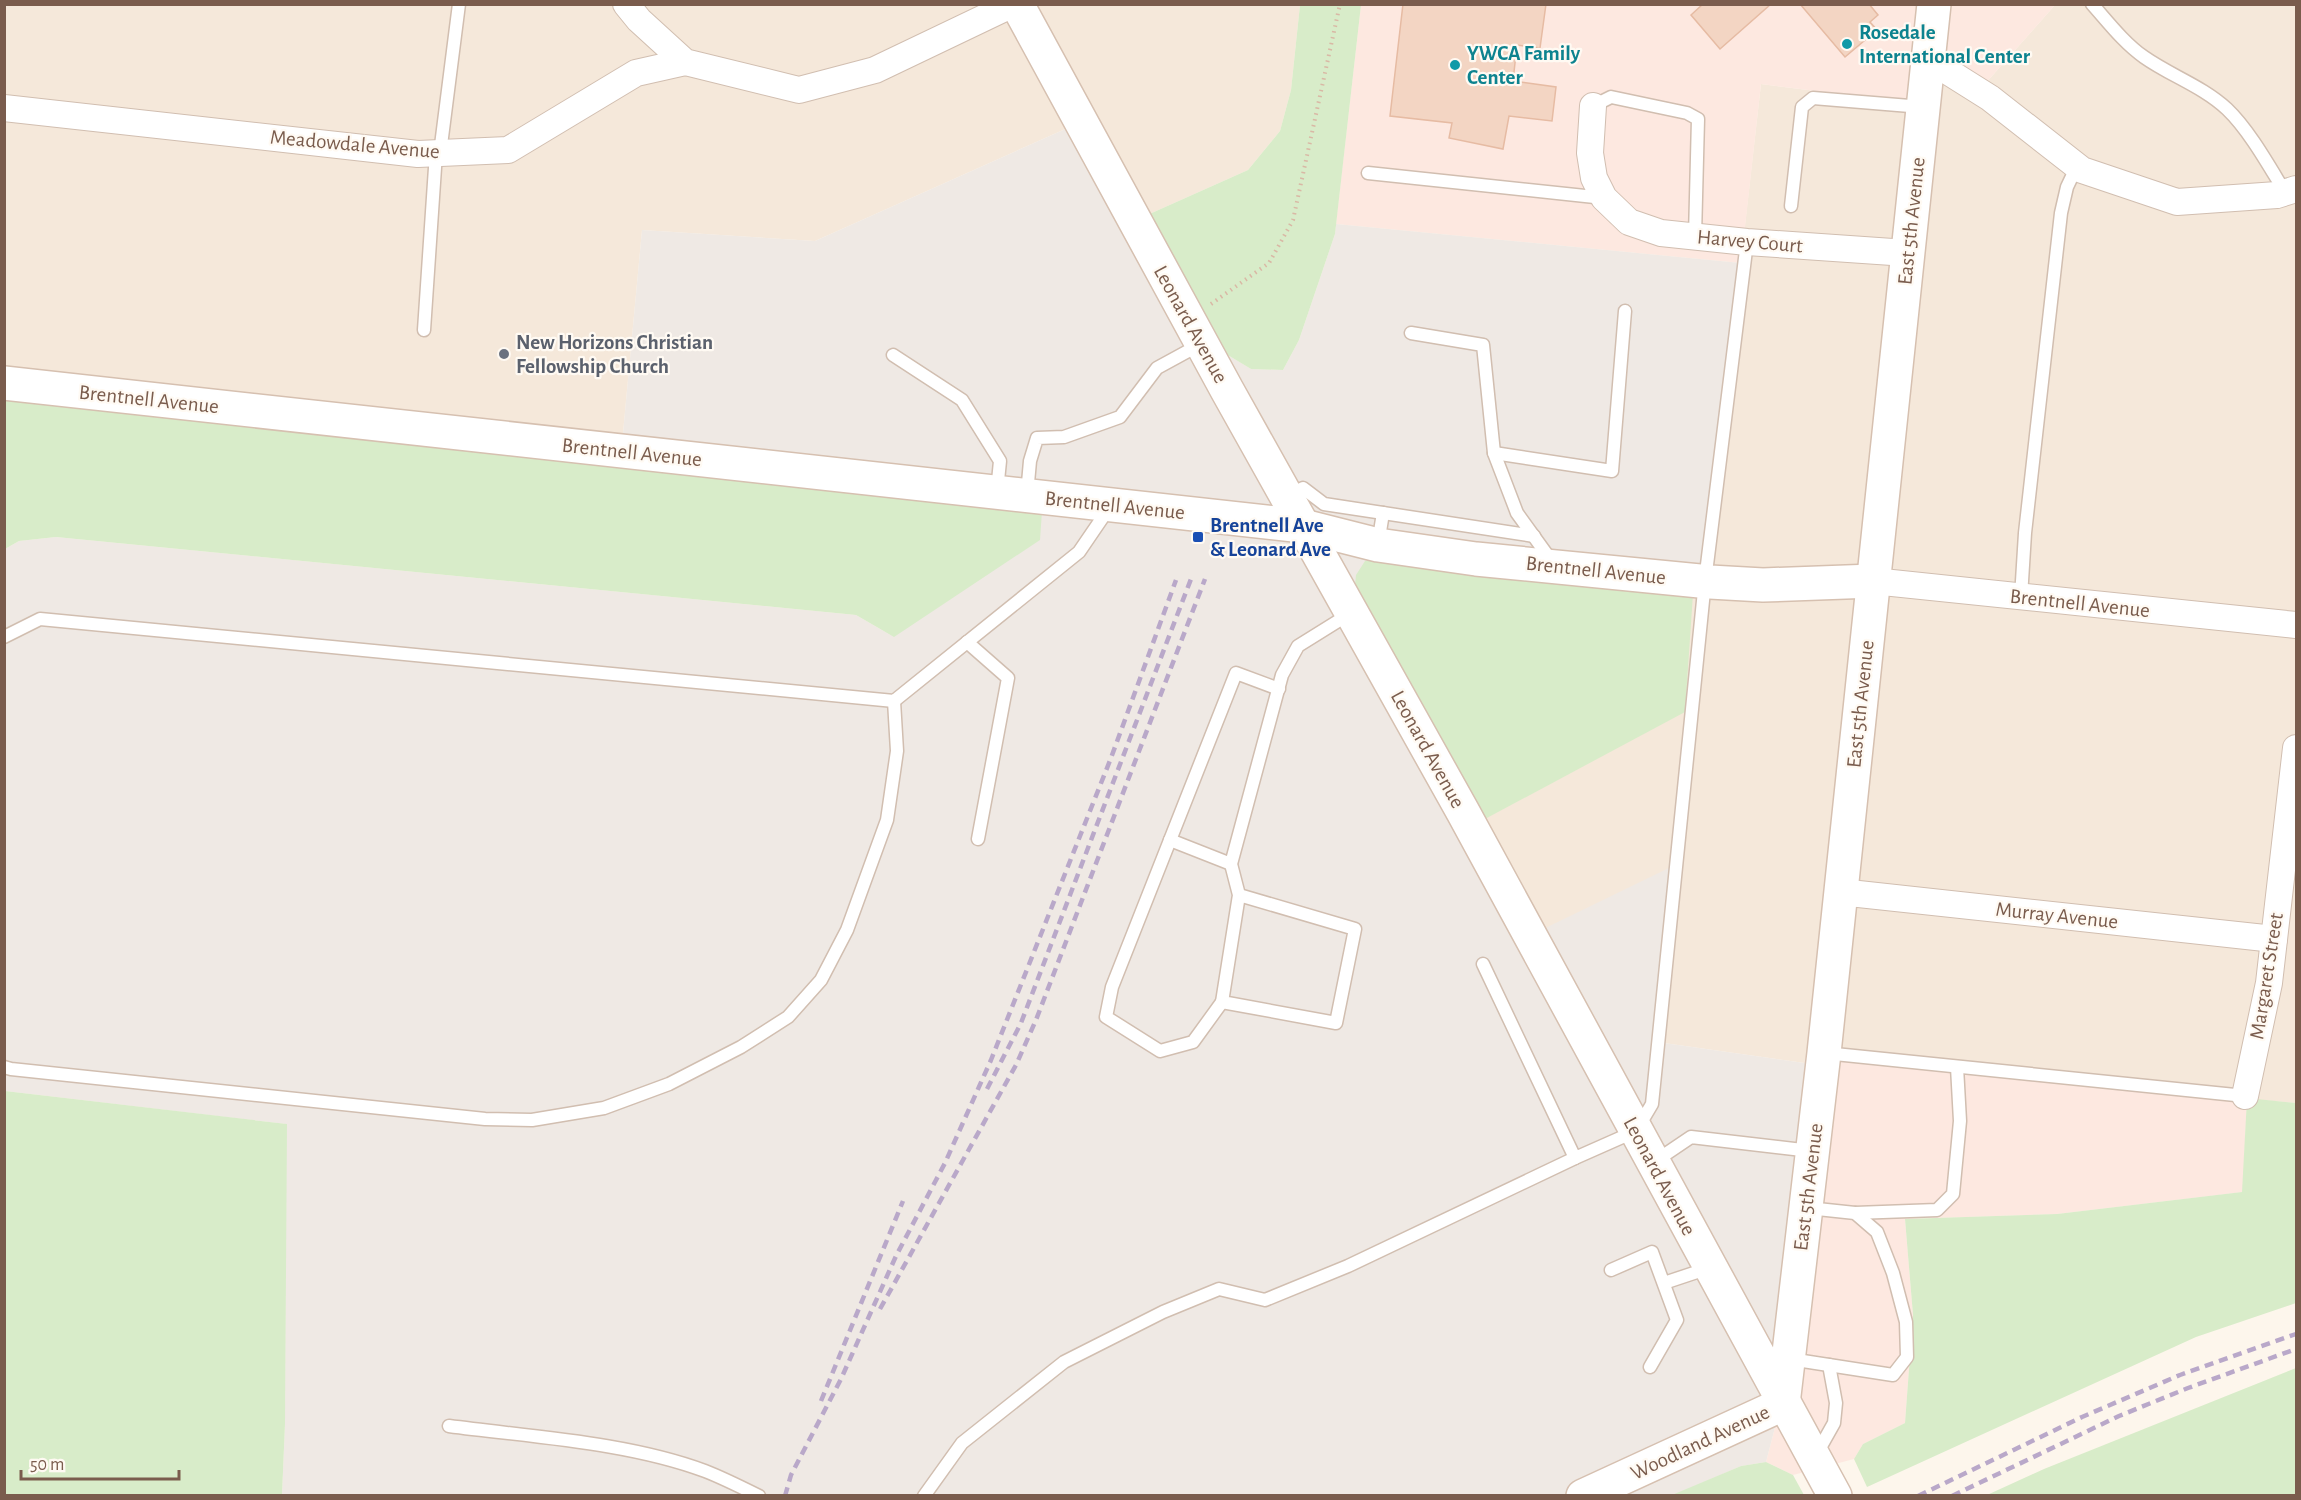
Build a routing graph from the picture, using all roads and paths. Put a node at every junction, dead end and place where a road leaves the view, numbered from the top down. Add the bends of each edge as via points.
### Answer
1 (459, 4) edge
2 (626, 4) edge
3 (1015, 4) edge
4 (1340, 4) edge
5 (1934, 4) edge
6 (2091, 4) edge
7 (1928, 59) junction
8 (685, 62) junction
9 (1593, 106) joint
10 (1923, 107) junction
11 (4, 108) edge
12 (438, 153) junction
13 (2077, 166) junction
14 (1368, 173) dead end
15 (2291, 191) edge
16 (1604, 198) junction
17 (1791, 206) dead end
18 (1695, 236) junction
19 (1747, 242) junction
20 (1907, 253) junction
21 (1625, 311) dead end
22 (424, 330) dead end
23 (1195, 332) junction
24 (1411, 333) dead end
25 (893, 355) dead end
26 (4, 383) edge
27 (1494, 453) junction
28 (1012, 494) junction
29 (1287, 497) junction
30 (1112, 505) junction
31 (1383, 513) junction
32 (1304, 526) junction
33 (1534, 536) junction
34 (1378, 545) junction
35 (1555, 566) junction
36 (1705, 581) junction
37 (1872, 581) junction
38 (2020, 597) junction
39 (1352, 613) junction
40 (2296, 625) edge
41 (4, 637) edge
42 (967, 642) junction
43 (1279, 689) junction
44 (894, 701) junction
45 (2296, 748) edge
46 (978, 839) dead end
47 (1170, 840) junction
48 (1231, 864) junction
49 (1840, 892) junction
50 (1239, 895) junction
51 (2274, 939) junction
52 (1483, 964) dead end
53 (1222, 1002) junction
54 (1824, 1053) junction
55 (1957, 1066) junction
56 (4, 1067) edge
57 (2245, 1096) joint
58 (1636, 1131) junction
59 (1812, 1151) junction
60 (1575, 1158) junction
61 (1653, 1163) junction
62 (1806, 1207) junction
63 (1855, 1213) junction
64 (1710, 1267) junction
65 (1611, 1270) dead end
66 (1664, 1283) junction
67 (1788, 1359) junction
68 (1829, 1365) junction
69 (1650, 1367) dead end
70 (1783, 1404) junction
71 (448, 1426) dead end
72 (1814, 1458) junction
73 (759, 1496) edge
74 (924, 1496) edge
75 (1583, 1496) edge
76 (1835, 1496) edge

1 - 12 lane
2 - 8 street
3 - 8 street via 875,70 799,90
3 - 23 street, Leonard Avenue
4 - 23 path via 1293,220 1269,263
5 - 7 street, East 5th Avenue
6 - 15 lane via 2144,57 2195,84 2227,109
7 - 10 street, East 5th Avenue
7 - 13 street via 1990,98
8 - 12 street, Meadowdale Avenue via 636,73 508,150
9 - 16 street, Harvey Court via 1590,153 1594,178
9 - 18 lane via 1611,97 1688,113 1698,119
10 - 17 lane via 1813,98 1802,106
10 - 20 street, East 5th Avenue
11 - 12 street, Meadowdale Avenue via 418,154
12 - 22 lane
13 - 15 street via 2177,202
13 - 38 lane via 2061,213
14 - 16 lane
16 - 18 street, Harvey Court via 1629,222 1661,233
18 - 19 street, Harvey Court
19 - 20 street, Harvey Court
19 - 36 lane
20 - 37 street, East 5th Avenue
21 - 27 lane via 1612,471
23 - 28 lane via 1157,368 1120,417 1064,437 1037,438
23 - 29 street, Leonard Avenue
24 - 27 lane via 1484,345
25 - 28 lane via 962,400 1000,461
26 - 28 street, Brentnell Avenue
27 - 33 lane via 1517,513
28 - 30 street, Brentnell Avenue
29 - 31 lane via 1303,488 1324,504
29 - 32 street, Leonard Avenue
30 - 32 street, Brentnell Avenue
30 - 42 lane via 1079,552
31 - 33 lane
31 - 34 lane
32 - 34 street, Brentnell Avenue
32 - 39 street, Leonard Avenue
33 - 35 lane
34 - 35 street, Brentnell Avenue
35 - 36 street, Brentnell Avenue
36 - 37 street, Brentnell Avenue via 1763,585
36 - 58 lane via 1652,1104
37 - 38 street, Brentnell Avenue
37 - 49 street, East 5th Avenue
38 - 40 street, Brentnell Avenue
39 - 43 lane via 1298,646
39 - 58 street, Leonard Avenue
41 - 44 lane via 40,619
42 - 44 lane
42 - 46 lane via 1008,678
43 - 47 lane via 1236,673
43 - 48 lane
44 - 56 lane via 897,751 887,820 847,930 821,980 788,1017 741,1047 669,1084 604,1108 520,1120
45 - 51 street, Margaret Street
47 - 48 lane
47 - 53 lane via 1112,987 1106,1017 1160,1051 1193,1042
48 - 50 lane
49 - 51 street, Murray Avenue
49 - 54 street, East 5th Avenue
50 - 53 lane
50 - 53 lane via 1355,929 1336,1023
51 - 57 street, Margaret Street via 2269,983
52 - 60 lane
54 - 55 lane
54 - 59 street, East 5th Avenue
55 - 57 lane
55 - 63 lane via 1960,1121 1953,1194 1937,1210
58 - 60 lane
58 - 61 street, Leonard Avenue
59 - 61 lane via 1691,1137
59 - 62 street, East 5th Avenue
60 - 74 lane via 1348,1266 1265,1300 1219,1289 1163,1312 1064,1362 962,1443
61 - 64 street, Leonard Avenue
62 - 63 lane
62 - 67 street, East 5th Avenue
63 - 68 lane via 1876,1232 1893,1273 1906,1322 1907,1357 1893,1376
64 - 66 lane
64 - 70 street, Leonard Avenue
65 - 66 lane via 1652,1252
66 - 69 lane via 1677,1320
67 - 68 lane
67 - 70 street, East 5th Avenue
68 - 72 lane via 1836,1403 1834,1423
70 - 72 street, Leonard Avenue
70 - 75 street, Woodland Avenue
71 - 73 lane via 646,1455 704,1471
72 - 76 street, Leonard Avenue

